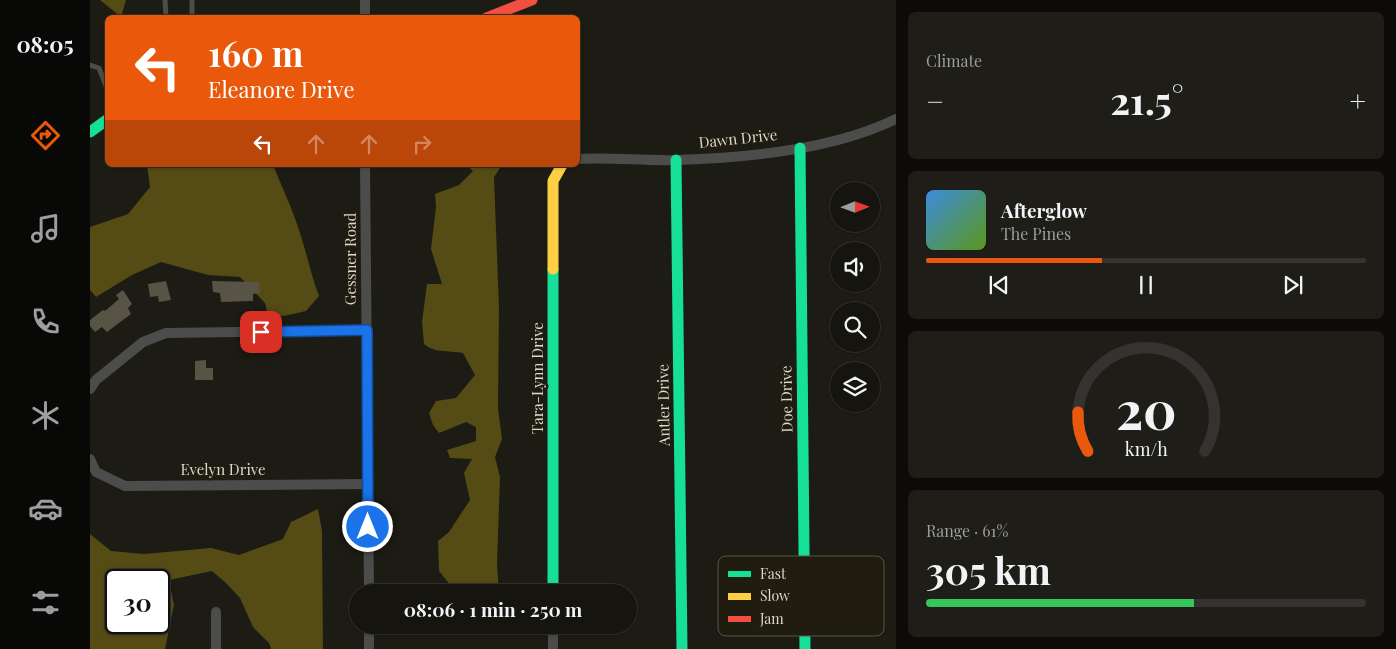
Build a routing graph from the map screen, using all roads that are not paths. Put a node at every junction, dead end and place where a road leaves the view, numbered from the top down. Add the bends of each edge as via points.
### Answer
1 (165, 0) edge
2 (192, 0) edge
3 (365, 0) edge
4 (532, 0) edge
5 (166, 15) edge
6 (192, 15) edge
7 (365, 15) edge
8 (494, 15) edge
9 (90, 65) edge
10 (105, 83) edge
11 (896, 119) edge
12 (105, 122) edge
13 (90, 132) edge
14 (800, 148) junction
15 (580, 159) edge
16 (676, 160) junction
17 (366, 167) edge
18 (561, 167) edge
19 (367, 330) junction
20 (90, 389) edge
21 (90, 459) edge
22 (368, 484) junction
23 (804, 556) edge
24 (369, 584) edge
25 (553, 584) edge
26 (216, 612) dead end
27 (369, 634) edge
28 (553, 634) edge
29 (805, 636) edge
30 (216, 649) edge
31 (369, 649) edge
32 (553, 649) edge
33 (682, 649) edge
34 (805, 649) edge

1 - 5 lane
2 - 6 lane
3 - 7 street
4 - 8 street
9 - 10 lane via 99,68
11 - 14 street, Dawn Drive via 862,134
12 - 13 street
14 - 16 street, Dawn Drive via 738,157
14 - 23 street, Doe Drive
15 - 16 street, Dawn Drive
16 - 33 street, Antler Drive
17 - 19 street, Gessner Road
18 - 25 street, Tara-Lynn Drive via 553,181
19 - 20 street via 166,333 143,342 96,380
19 - 22 street, Gessner Road
21 - 22 street, Evelyn Drive via 96,472 125,486
22 - 24 street, Gessner Road
26 - 30 street
27 - 31 street
28 - 32 street
29 - 34 street, Doe Drive

